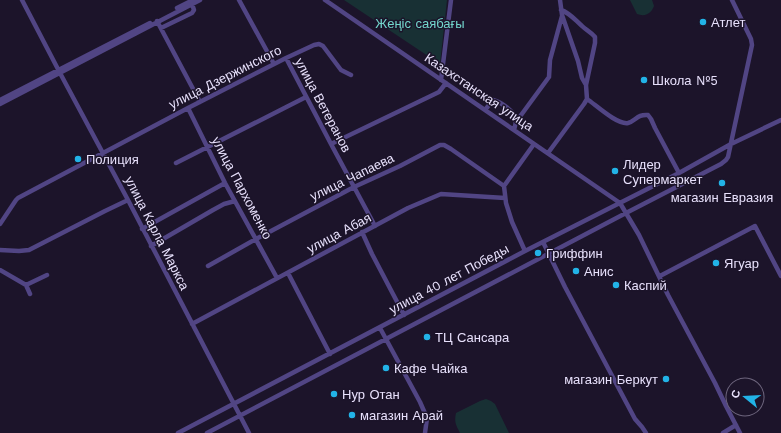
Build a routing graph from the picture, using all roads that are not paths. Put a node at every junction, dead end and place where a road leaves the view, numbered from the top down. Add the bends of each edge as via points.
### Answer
1 (22, 0) edge
2 (200, 0) edge
3 (239, 0) edge
4 (325, 0) edge
5 (451, 0) edge
6 (560, 0) edge
7 (732, 0) edge
8 (192, 2) edge
9 (562, 12) junction
10 (157, 21) junction
11 (161, 28) junction
12 (286, 58) junction
13 (274, 64) junction
14 (59, 71) junction
15 (351, 75) dead end
16 (444, 82) junction
17 (586, 85) junction
18 (306, 97) junction
19 (587, 99) junction
20 (0, 100) edge
21 (200, 102) junction
22 (0, 104) edge
23 (188, 108) junction
24 (485, 110) junction
25 (781, 120) edge
26 (516, 122) junction
27 (514, 130) junction
28 (331, 144) junction
29 (534, 144) junction
30 (730, 144) junction
31 (207, 146) junction
32 (102, 153) junction
33 (548, 153) junction
34 (176, 163) dead end
35 (680, 172) junction
36 (225, 183) junction
37 (504, 186) junction
38 (354, 187) junction
39 (505, 198) junction
40 (128, 200) junction
41 (235, 201) junction
42 (620, 203) junction
43 (626, 213) junction
44 (0, 224) edge
45 (375, 226) junction
46 (142, 229) junction
47 (362, 232) junction
48 (256, 239) junction
49 (543, 242) junction
50 (151, 246) junction
51 (0, 250) edge
52 (525, 251) junction
53 (549, 254) junction
54 (208, 266) dead end
55 (0, 270) edge
56 (288, 273) junction
57 (47, 275) dead end
58 (660, 276) junction
59 (781, 276) edge
60 (277, 278) junction
61 (26, 285) junction
62 (30, 294) dead end
63 (404, 315) junction
64 (192, 324) junction
65 (380, 328) junction
66 (385, 339) junction
67 (330, 354) junction
68 (233, 404) junction
69 (240, 416) junction
70 (736, 425) junction
71 (178, 433) edge
72 (207, 433) edge
73 (249, 433) edge
74 (426, 433) edge
75 (646, 433) edge
76 (723, 433) edge
77 (740, 433) edge

1 - 14 street, улица Карла Маркса
2 - 8 street
3 - 13 street, улица Ветеранов
4 - 16 street, Казахстанская улица
5 - 16 street
6 - 9 street
7 - 30 street via 752,45
8 - 10 street
8 - 11 street via 192,13
9 - 17 street
9 - 17 street via 568,12 595,37
9 - 26 street via 551,53 549,77
10 - 11 street
10 - 14 street
11 - 21 street
12 - 13 street, улица Дзержинского
12 - 15 street, улица Дзержинского via 319,44 341,70
12 - 18 street, улица Ветеранов
13 - 21 street, улица Дзержинского
14 - 20 street
14 - 22 street
14 - 32 street, улица Карла Маркса
16 - 24 street, Казахстанская улица
16 - 28 street via 439,92
17 - 19 street
18 - 28 street, улица Ветеранов
18 - 31 street
19 - 33 street
19 - 35 street via 622,123 648,115
21 - 23 street, улица Дзержинского
23 - 31 street, улица Пархоменко
23 - 32 street, улица Дзержинского
24 - 26 street via 493,100 496,101 510,111
24 - 27 street, Казахстанская улица
25 - 30 street, улица 40 лет Победы
26 - 27 street
27 - 29 street, Казахстанская улица
28 - 38 street, улица Ветеранов
29 - 33 street, Казахстанская улица
29 - 37 street
30 - 35 street, улица 40 лет Победы
30 - 43 street, улица 40 лет Победы via 728,157 721,164
31 - 34 street
31 - 36 street, улица Пархоменко
32 - 40 street, улица Карла Маркса
32 - 44 street, улица Дзержинского via 18,198
33 - 42 street, Казахстанская улица
35 - 42 street, улица 40 лет Победы
36 - 41 street, улица Пархоменко
36 - 46 street
37 - 38 street, улица Чапаева via 451,149 440,145
37 - 39 street
38 - 45 street, улица Ветеранов
38 - 48 street, улица Чапаева
39 - 45 street, улица Абая via 441,194
39 - 52 street
40 - 46 street, улица Карла Маркса
40 - 51 street via 29,250
41 - 48 street, улица Пархоменко
41 - 50 street via 224,204
42 - 43 street
42 - 49 street, улица 40 лет Победы
43 - 53 street, улица 40 лет Победы
43 - 58 street
45 - 47 street, улица Абая
46 - 50 street, улица Карла Маркса
47 - 56 street, улица Абая
47 - 63 street
48 - 54 street, улица Чапаева
48 - 60 street, улица Пархоменко
49 - 52 street, улица 40 лет Победы
49 - 53 street
50 - 64 street, улица Карла Маркса
52 - 63 street, улица 40 лет Победы
53 - 66 street, улица 40 лет Победы
53 - 75 street via 635,419
55 - 61 street
56 - 60 street, улица Абая
56 - 67 street
57 - 61 street
58 - 59 street via 755,226
58 - 70 street
60 - 64 street, улица Абая
61 - 62 street
63 - 65 street, улица 40 лет Победы
64 - 68 street, улица Карла Маркса
65 - 66 street
65 - 67 street, улица 40 лет Победы
66 - 69 street, улица 40 лет Победы
66 - 74 street via 427,418
67 - 68 street, улица 40 лет Победы
68 - 69 street, улица Карла Маркса
68 - 71 street, улица 40 лет Победы
69 - 72 street, улица 40 лет Победы
69 - 73 street, улица Карла Маркса
70 - 76 street
70 - 77 street

